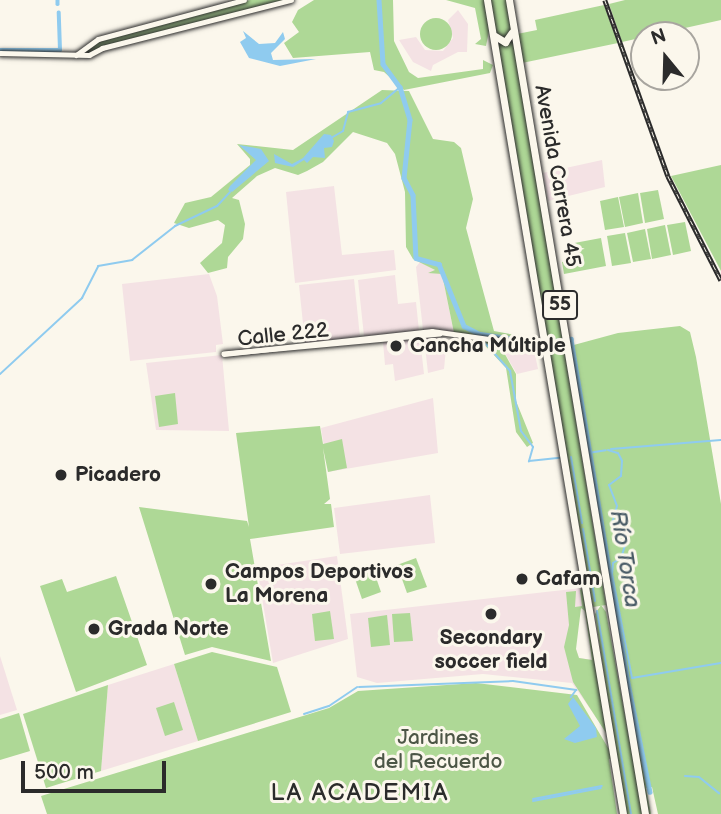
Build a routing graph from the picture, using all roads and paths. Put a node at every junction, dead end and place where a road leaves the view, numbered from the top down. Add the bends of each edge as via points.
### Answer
1 (244, 0) edge
2 (291, 0) edge
3 (487, 0) edge
4 (509, 0) edge
5 (512, 17) junction
6 (491, 19) junction
7 (83, 48) junction
8 (0, 53) edge
9 (76, 55) junction
10 (88, 55) junction
11 (546, 347) junction
12 (224, 355) dead end
13 (608, 611) junction
14 (593, 614) junction
15 (623, 814) edge
16 (645, 814) edge

1 - 7 main road via 98,39
2 - 10 main road
3 - 6 highway, Avenida Carrera 45 / 55
4 - 5 highway, Avenida Carrera 45 / 55
5 - 6 highway via 512,37 504,42 496,37
5 - 13 highway, Avenida Carrera 45 / 55
6 - 11 highway, Avenida Carrera 45 / 55
7 - 9 main road
7 - 10 main road
8 - 9 street
9 - 10 street
11 - 12 street, Calle 222 via 440,334
11 - 14 highway, Avenida Carrera 45 / 55
13 - 14 highway via 597,604
13 - 16 highway, Avenida Carrera 45 / 55
14 - 15 highway, Avenida Carrera 45 / 55

